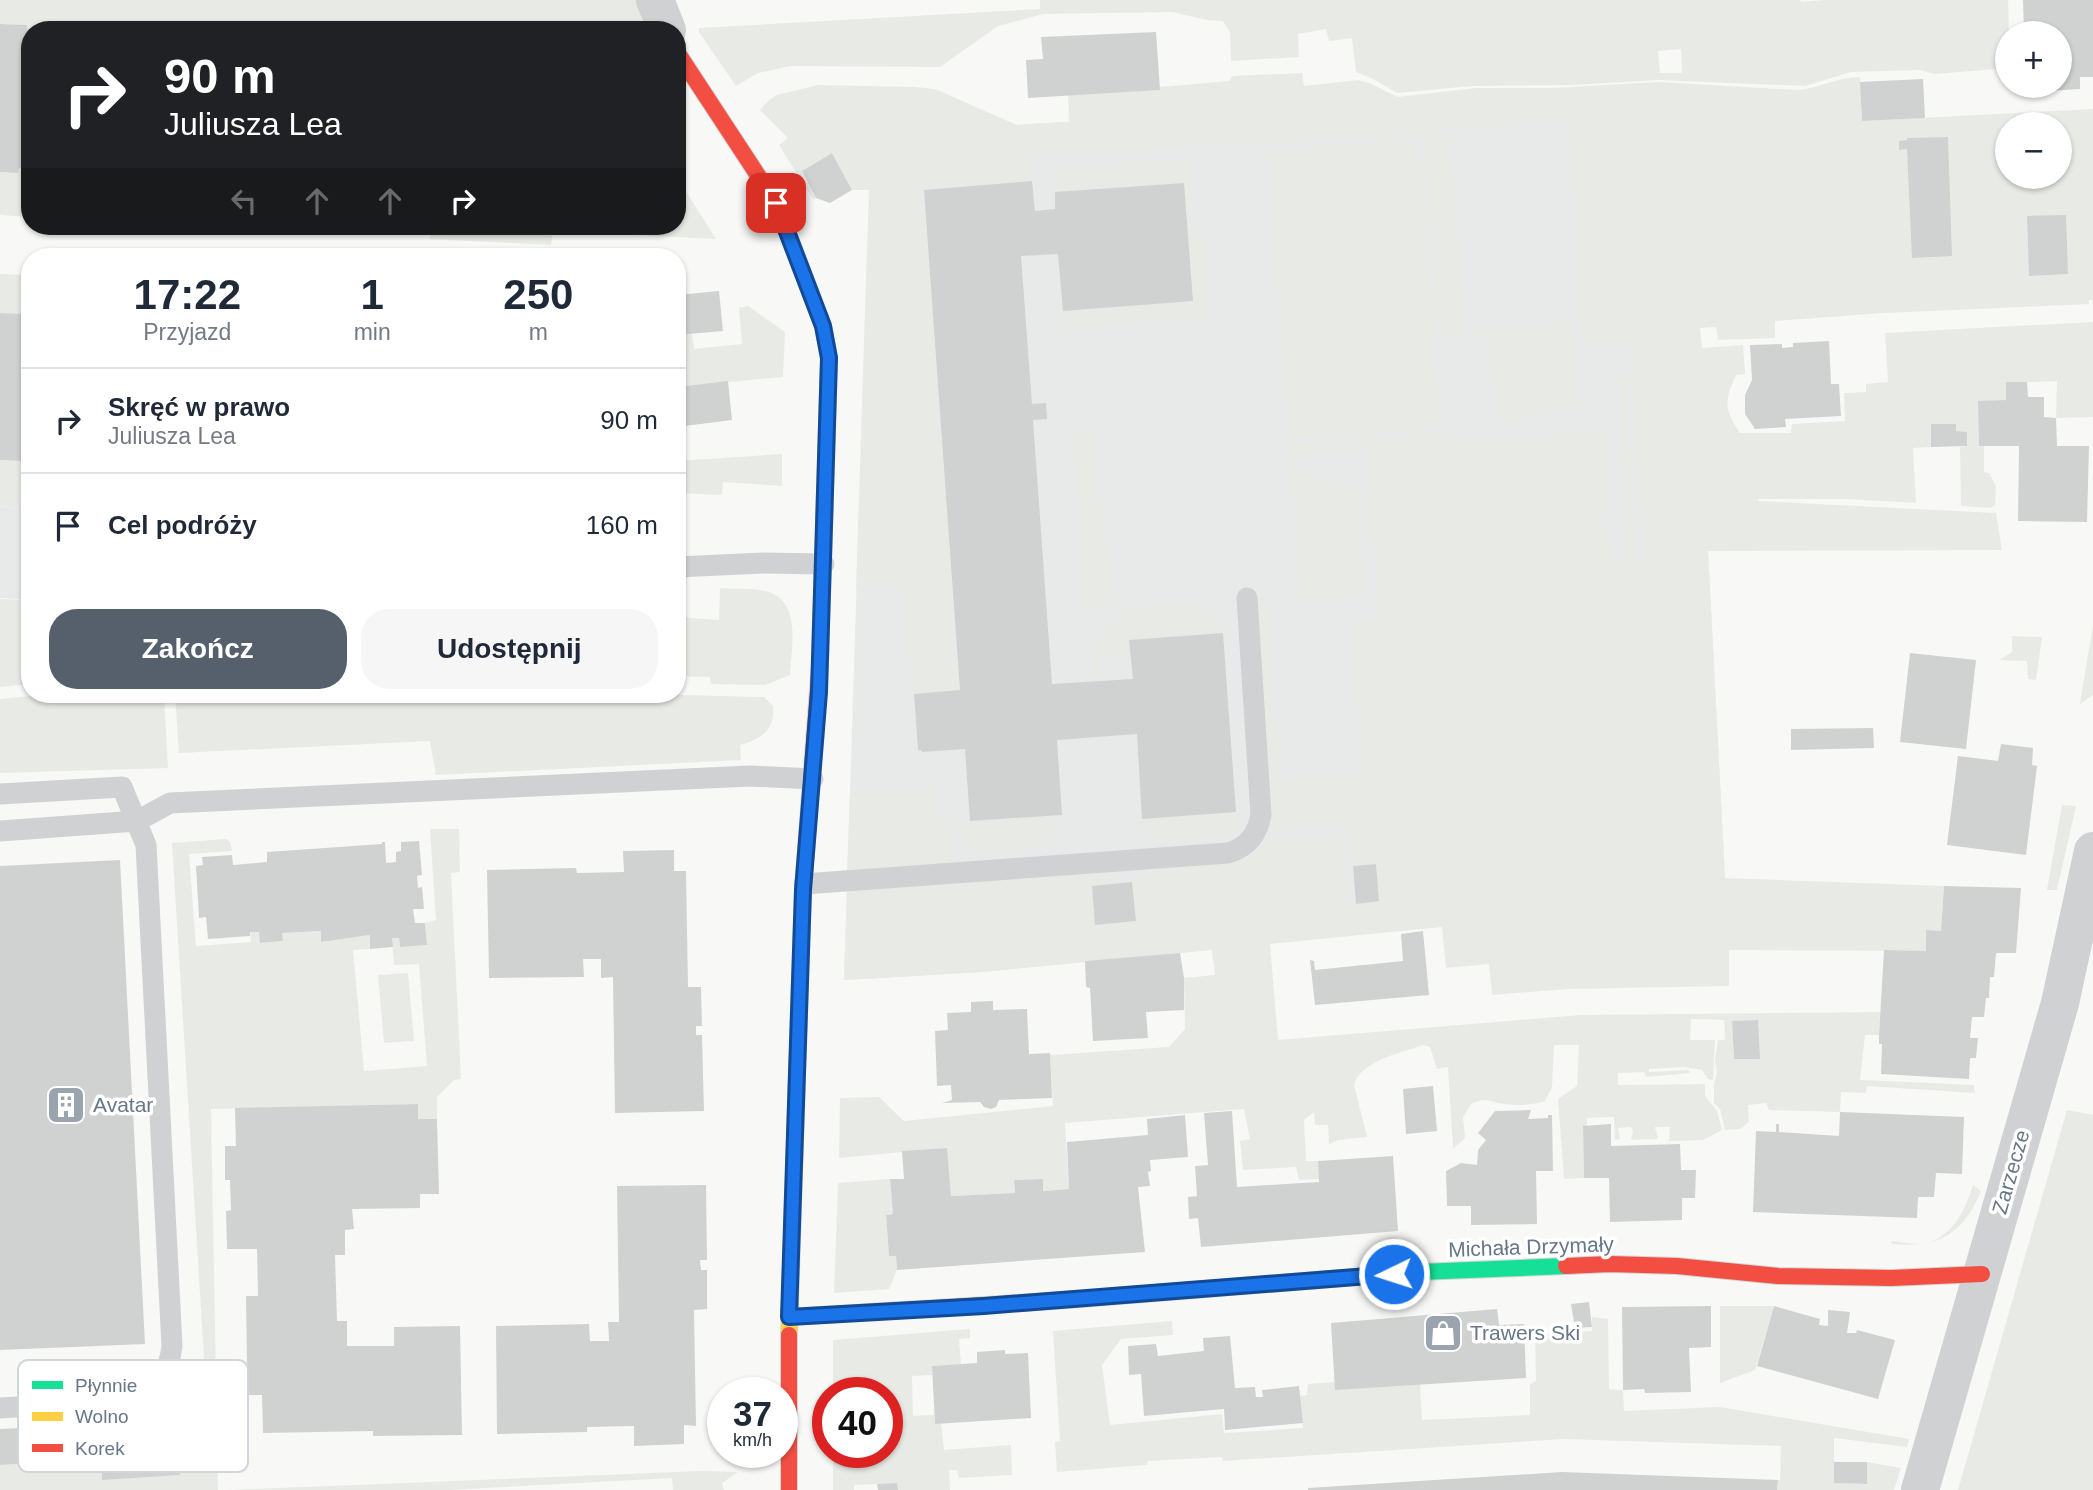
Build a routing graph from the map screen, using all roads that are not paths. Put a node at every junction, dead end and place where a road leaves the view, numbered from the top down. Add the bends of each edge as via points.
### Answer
1 (655, 0) edge
2 (663, 21) edge
3 (686, 66) edge
4 (824, 564) junction
5 (686, 567) edge
6 (1247, 598) dead end
7 (813, 779) junction
8 (0, 793) edge
9 (137, 821) junction
10 (0, 831) edge
11 (2093, 851) edge
12 (804, 884) junction
13 (1982, 1274) junction
14 (789, 1317) junction
15 (170, 1360) edge
16 (18, 1407) edge
17 (0, 1408) edge
18 (789, 1490) edge
19 (1920, 1490) edge

1 - 2 street
3 - 4 street via 776,203 823,326 829,358
4 - 5 lane
4 - 7 street
6 - 12 lane via 1261,815 1257,831 1243,848 1228,853
7 - 9 lane via 750,776 172,803
7 - 12 street
8 - 9 lane via 122,787
9 - 10 lane
9 - 15 lane via 146,845
11 - 13 street, Zarzecze via 2060,1003
12 - 14 street
13 - 14 street, Michała Drzymały via 1803,1277 1610,1264 1419,1272
13 - 19 street, Zarzecze
14 - 18 street
16 - 17 lane

